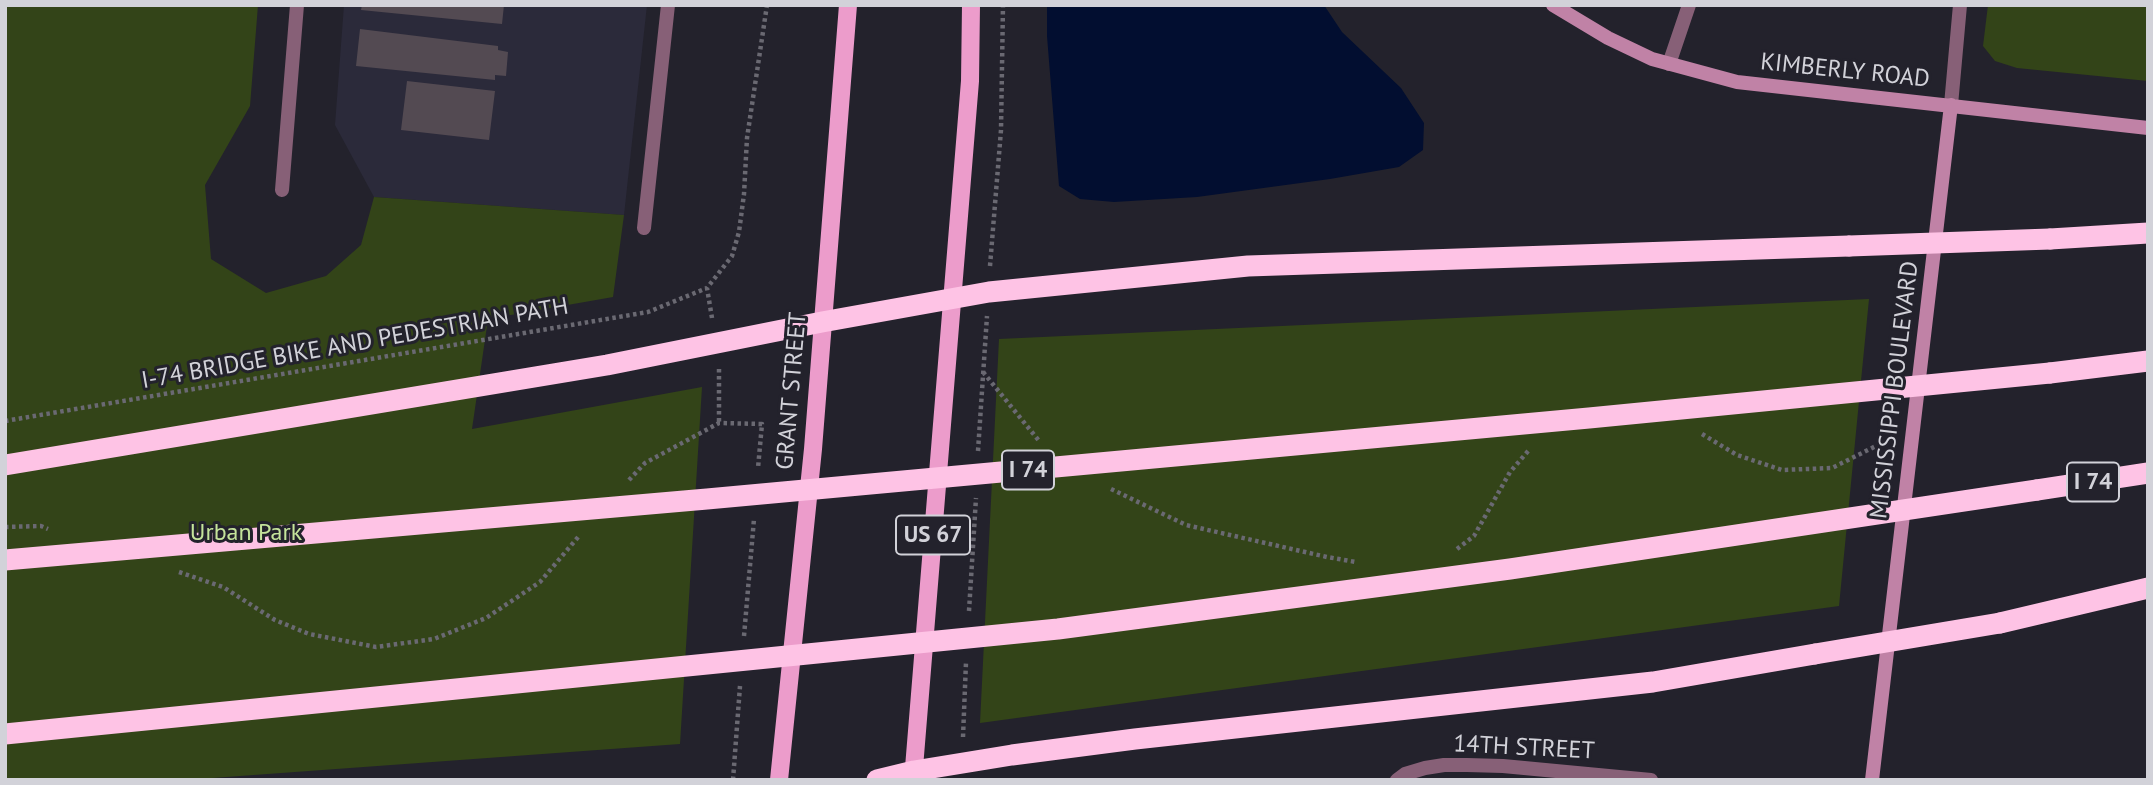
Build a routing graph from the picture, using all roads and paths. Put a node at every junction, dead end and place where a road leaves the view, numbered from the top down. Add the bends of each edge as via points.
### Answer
1 (298, 5) edge
2 (668, 5) edge
3 (767, 5) edge
4 (848, 5) edge
5 (971, 5) edge
6 (1003, 5) edge
7 (1553, 5) edge
8 (1689, 5) edge
9 (1960, 5) edge
10 (1669, 64) junction
11 (1951, 106) junction
12 (2148, 128) edge
13 (282, 190) dead end
14 (644, 228) dead end
15 (2148, 233) edge
16 (992, 237) dead end
17 (952, 298) junction
18 (822, 322) junction
19 (986, 330) dead end
20 (2148, 361) edge
21 (983, 372) junction
22 (719, 373) dead end
23 (5, 421) edge
24 (719, 423) junction
25 (1698, 431) dead end
26 (1882, 443) dead end
27 (1042, 445) dead end
28 (1532, 446) dead end
29 (978, 456) dead end
30 (5, 465) edge
31 (2148, 473) edge
32 (757, 480) dead end
33 (627, 482) dead end
34 (1110, 488) dead end
35 (976, 497) dead end
36 (755, 508) dead end
37 (5, 527) edge
38 (584, 529) dead end
39 (54, 531) dead end
40 (1452, 553) dead end
41 (5, 559) edge
42 (1362, 563) dead end
43 (171, 570) dead end
44 (2148, 588) edge
45 (969, 623) dead end
46 (744, 646) dead end
47 (967, 651) dead end
48 (741, 674) dead end
49 (5, 734) edge
50 (962, 734) dead end
51 (913, 776) edge
52 (733, 780) edge
53 (779, 780) edge
54 (877, 780) edge
55 (1397, 780) edge
56 (1651, 780) edge
57 (1872, 780) edge

1 - 13 street
2 - 14 street
3 - 23 path, I-74 BRIDGE BIKE AND PEDESTRIAN PATH via 747,138 739,232 732,256 707,288 648,312
4 - 18 main road, GRANT STREET
5 - 17 main road, US 67 via 970,81
6 - 16 path via 1001,130
7 - 10 street, KIMBERLY ROAD via 1608,38
8 - 10 street
9 - 11 street, MISSISSIPPI BOULEVARD
10 - 11 street, KIMBERLY ROAD via 1737,82
11 - 12 street, KIMBERLY ROAD
11 - 57 street, MISSISSIPPI BOULEVARD
15 - 17 highway, bridge via 1248,266
17 - 18 highway
17 - 51 main road, US 67
18 - 30 highway via 594,367
18 - 53 main road, GRANT STREET
19 - 21 path
20 - 41 highway, I 74, bridge via 1602,417
21 - 27 path
21 - 29 path
22 - 24 path
24 - 32 path via 762,424
24 - 33 path via 645,463
25 - 26 path via 1737,456 1782,470 1832,468
28 - 40 path via 1510,472 1474,536
31 - 49 highway, I 74, bridge via 1510,569 1058,629
34 - 42 path via 1186,525
35 - 45 path
36 - 46 path
37 - 39 path via 41,526
38 - 43 path via 540,582 486,618 434,639 376,647 309,634 275,620 223,587
44 - 51 highway, bridge via 2000,623 1653,682 1149,737 1012,755
47 - 50 path
48 - 52 path
51 - 54 highway
55 - 56 street, 14TH STREET via 1425,768 1467,765

